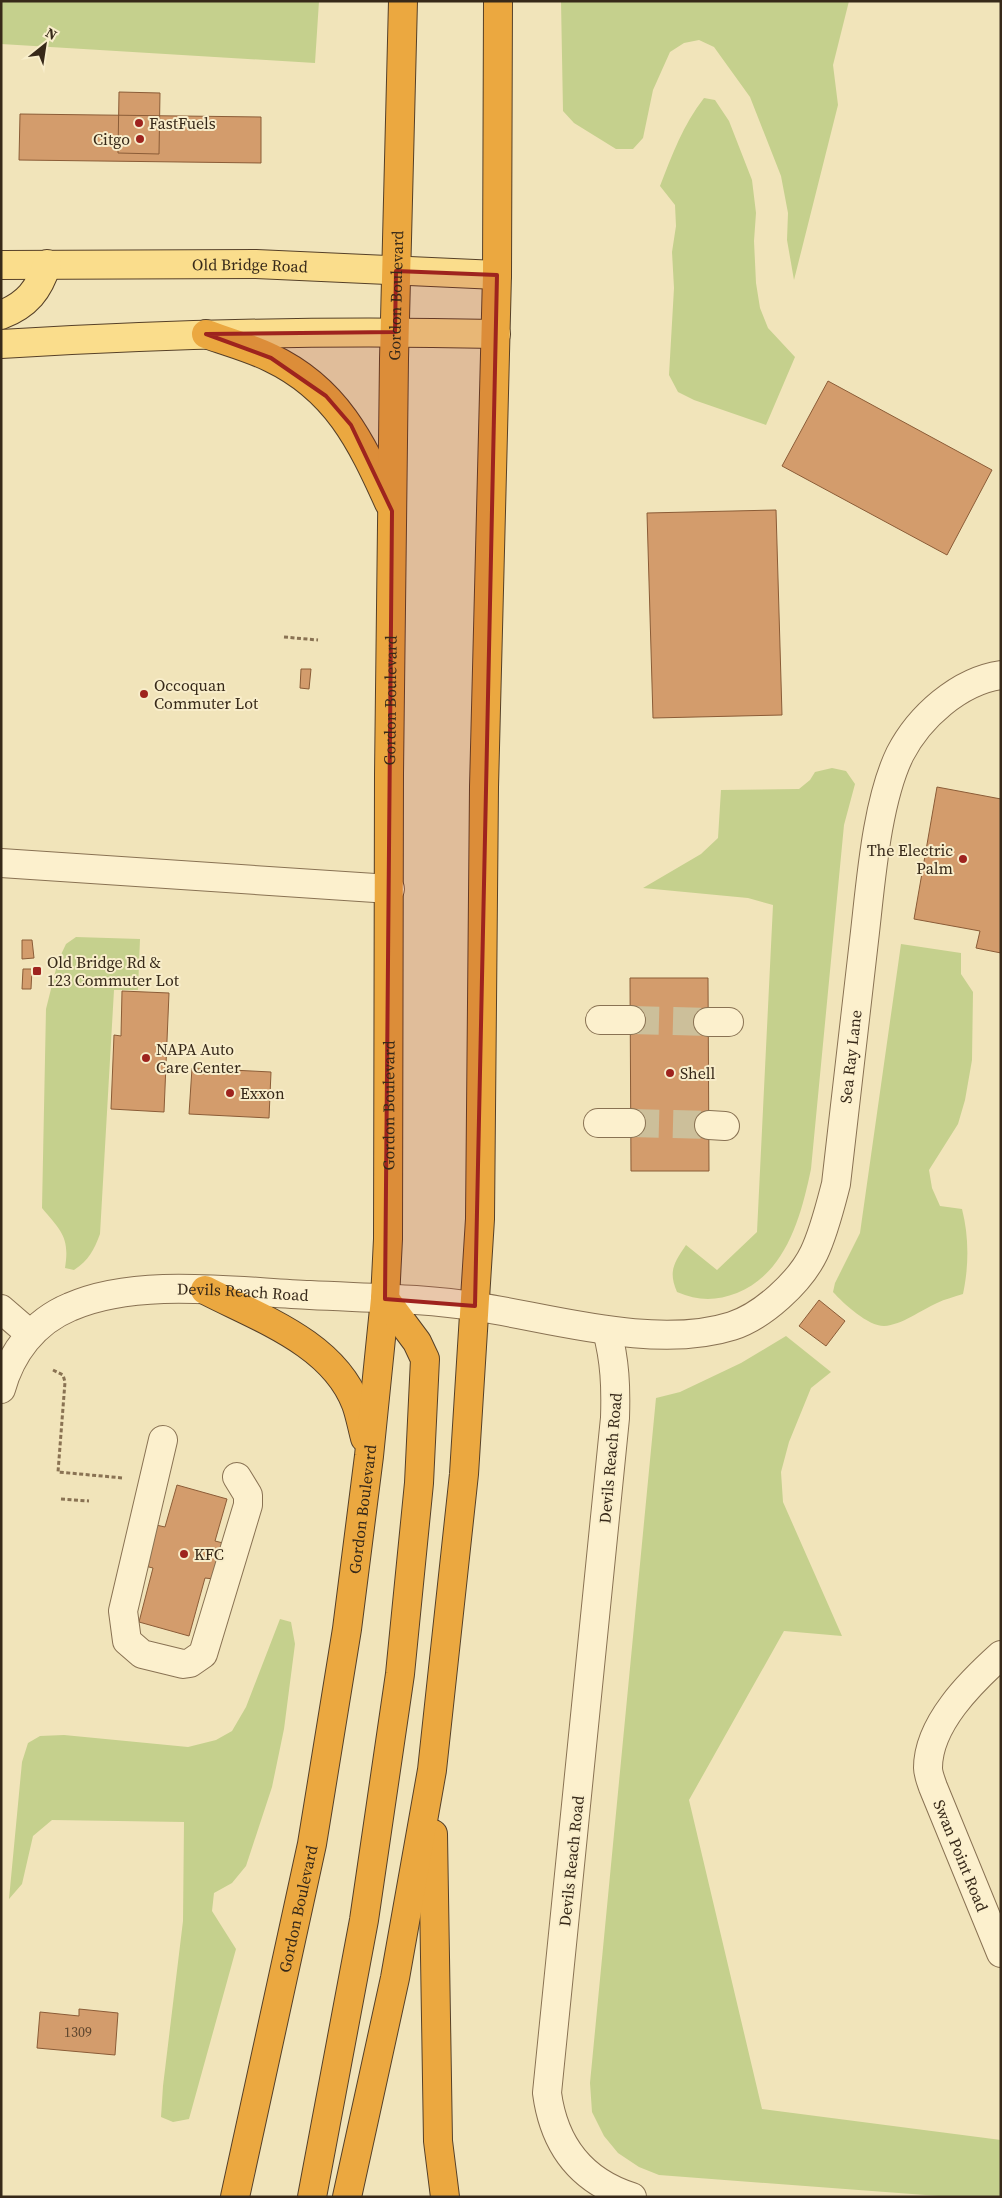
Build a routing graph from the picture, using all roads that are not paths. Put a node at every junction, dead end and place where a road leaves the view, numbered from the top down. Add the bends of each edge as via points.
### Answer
1 (403, 1) edge
2 (498, 1) edge
3 (47, 264) junction
4 (1, 265) edge
5 (396, 271) junction
6 (497, 275) junction
7 (1, 315) edge
8 (395, 332) junction
9 (206, 334) junction
10 (496, 334) junction
11 (1, 344) edge
12 (392, 511) junction
13 (1001, 675) edge
14 (1, 863) edge
15 (390, 889) junction
16 (600, 1020) dead end
17 (631, 1020) tunnel mouth
18 (598, 1123) dead end
19 (631, 1124) tunnel mouth
20 (205, 1290) junction
21 (385, 1299) junction
22 (476, 1306) junction
23 (1, 1309) edge
24 (607, 1331) junction
25 (30, 1334) junction
26 (1, 1389) edge
27 (163, 1440) dead end
28 (369, 1456) junction
29 (237, 1477) dead end
30 (1001, 1655) edge
31 (432, 1770) junction
32 (990, 1898) edge
33 (1001, 1953) edge
34 (235, 2197) edge
35 (312, 2197) edge
36 (347, 2197) edge
37 (445, 2197) edge
38 (632, 2197) edge

1 - 5 highway, Gordon Boulevard
2 - 6 highway
3 - 4 main road, Old Bridge Road
3 - 5 main road, Old Bridge Road via 256,264
3 - 7 main road via 42,282 33,296
5 - 6 main road, Old Bridge Road
5 - 8 highway, Gordon Boulevard
6 - 10 highway
8 - 9 main road
8 - 10 main road
8 - 12 highway, Gordon Boulevard
9 - 11 main road
9 - 12 highway via 271,358 307,379 326,396 370,460
10 - 22 highway via 484,787 480,1219
12 - 15 highway, Gordon Boulevard
13 - 24 street, Sea Ray Lane via 964,687 935,709 900,754 887,788 873,866 836,1184 813,1255 787,1290 734,1326 681,1333
14 - 15 street
15 - 21 highway, Gordon Boulevard
16 - 17 street
18 - 19 street
20 - 21 street, Devils Reach Road
20 - 25 street, Devils Reach Road via 140,1290 89,1300 54,1314
20 - 28 highway via 302,1341 323,1357 337,1372 356,1404
21 - 22 street, Devils Reach Road
21 - 28 highway, Gordon Boulevard
21 - 35 highway via 418,1342 425,1358 419,1483 400,1674 367,1900
22 - 24 street, Devils Reach Road
22 - 31 highway via 464,1474
23 - 25 street
24 - 38 street, Devils Reach Road via 614,1356 615,1418 547,2093 550,2116 561,2144 583,2170 601,2184
25 - 26 street, Devils Reach Road via 9,1365
27 - 29 street via 123,1611 127,1640 142,1654 183,1664 203,1654 248,1505 248,1495
28 - 34 highway, Gordon Boulevard via 347,1629 312,1844
30 - 32 street, Swan Point Road via 955,1702 930,1749 928,1770 933,1787
31 - 36 highway via 395,1978
31 - 37 highway via 438,2141
32 - 33 street, Swan Point Road

